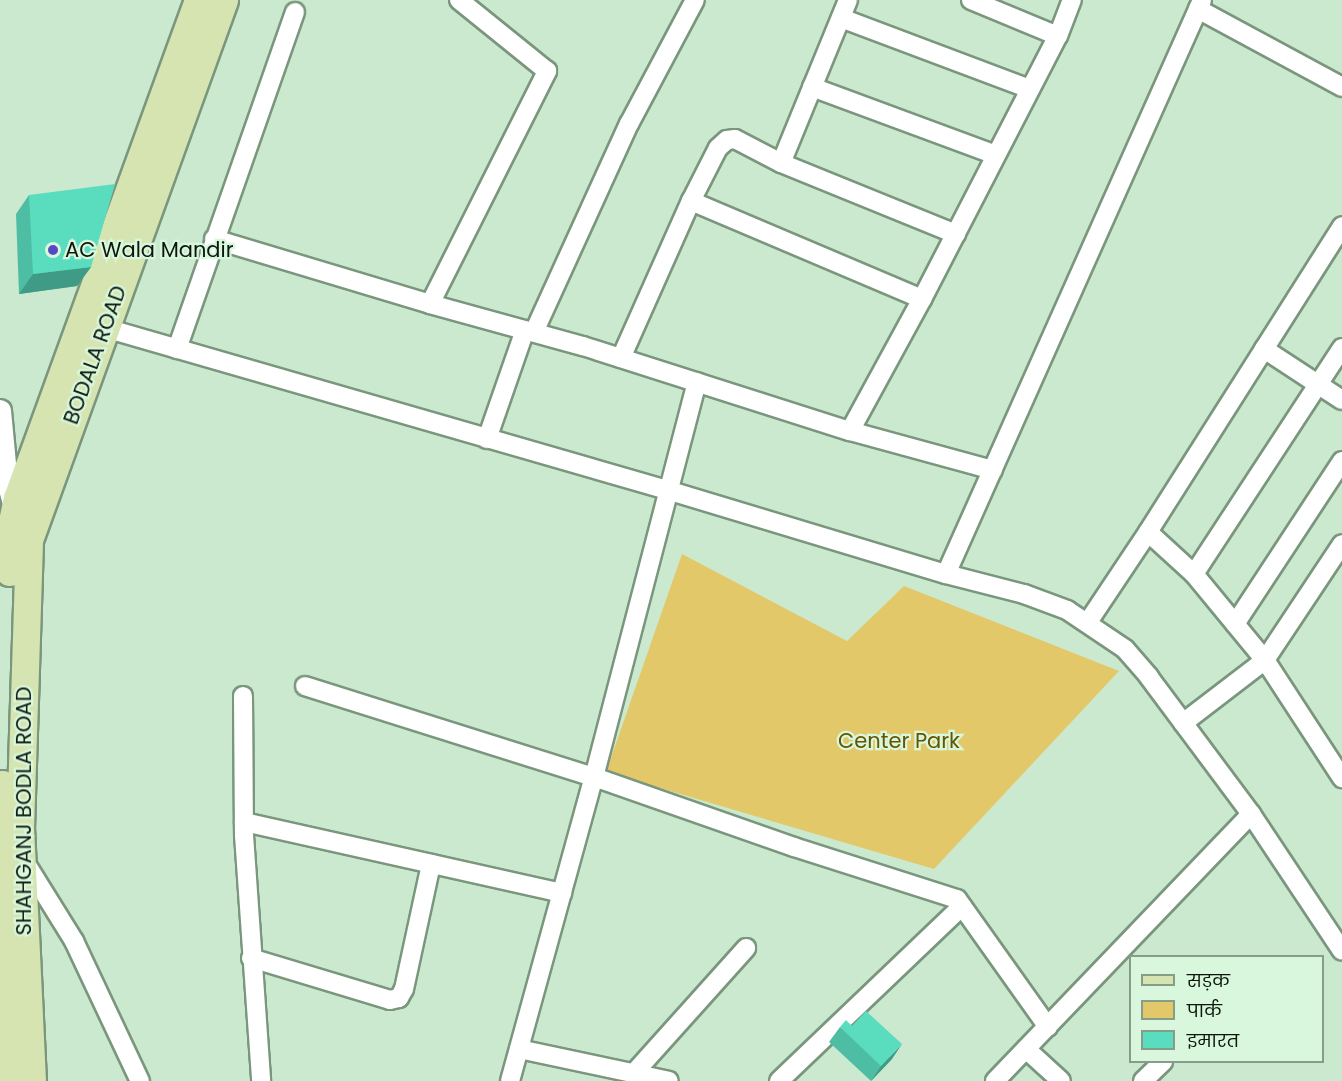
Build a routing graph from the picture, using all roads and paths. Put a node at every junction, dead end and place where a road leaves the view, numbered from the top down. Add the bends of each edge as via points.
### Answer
1 (198, 0) edge
2 (224, 0) edge
3 (459, 0) edge
4 (695, 0) edge
5 (848, 0) edge
6 (971, 0) edge
7 (1072, 0) edge
8 (1200, 4) edge
9 (481, 8) edge
10 (295, 12) dead end
11 (841, 18) junction
12 (1058, 36) junction
13 (812, 87) junction
14 (1342, 87) edge
15 (1030, 89) junction
16 (996, 155) junction
17 (781, 164) junction
18 (691, 201) junction
19 (1342, 226) edge
20 (956, 234) junction
21 (214, 239) junction
22 (922, 298) junction
23 (430, 304) junction
24 (94, 325) junction
25 (529, 331) junction
26 (1342, 348) edge
27 (177, 349) junction
28 (1264, 349) junction
29 (621, 358) junction
30 (697, 382) junction
31 (1318, 384) junction
32 (1342, 400) edge
33 (0, 411) edge
34 (850, 431) junction
35 (487, 439) junction
36 (1342, 461) edge
37 (993, 470) junction
38 (667, 490) junction
39 (14, 508) junction
40 (1148, 532) junction
41 (29, 540) junction
42 (1342, 544) edge
43 (946, 574) junction
44 (1194, 574) junction
45 (1088, 622) junction
46 (1235, 624) junction
47 (1266, 660) junction
48 (305, 686) dead end
49 (243, 696) dead end
50 (1183, 723) junction
51 (594, 777) junction
52 (1342, 778) edge
53 (1251, 814) junction
54 (244, 822) junction
55 (7, 827) edge
56 (20, 855) junction
57 (431, 864) junction
58 (562, 893) junction
59 (962, 906) junction
60 (746, 948) dead end
61 (1342, 951) edge
62 (251, 958) junction
63 (1048, 1027) junction
64 (519, 1049) junction
65 (1026, 1049) junction
66 (1162, 1063) edge
67 (634, 1073) junction
68 (13, 1076) edge
69 (140, 1081) edge
70 (261, 1081) edge
71 (510, 1081) edge
72 (669, 1081) edge
73 (779, 1081) edge
74 (995, 1081) edge
75 (1061, 1081) edge
76 (1143, 1081) edge

1 - 24 main road, BODALA ROAD
2 - 24 main road, BODALA ROAD
3 - 9 street
4 - 25 street via 629,124
5 - 11 street
6 - 12 street
7 - 12 street
8 - 14 street
8 - 37 street
9 - 23 street via 545,68 546,74
10 - 21 street
11 - 13 street
11 - 15 street
12 - 15 street
13 - 16 street
13 - 17 street
15 - 16 street
16 - 20 street
17 - 18 street via 735,139 727,140 718,148
17 - 20 street
18 - 22 street
18 - 29 street
19 - 28 street
20 - 22 street
21 - 23 street
21 - 27 street
22 - 34 street
23 - 25 street
24 - 27 street
24 - 39 main road, BODALA ROAD
24 - 41 main road, BODALA ROAD
25 - 29 street
25 - 35 street
26 - 31 street
27 - 35 street
28 - 31 street
28 - 40 street
29 - 30 street
30 - 34 street
30 - 38 street
31 - 32 street
31 - 44 street
33 - 39 street via 6,474
34 - 37 street
35 - 38 street
36 - 46 street
37 - 43 street
38 - 43 street
38 - 51 street
39 - 41 street
39 - 55 main road, SHAHGANJ BODLA ROAD via 9,545
40 - 44 street
40 - 45 street
41 - 55 main road, SHAHGANJ BODLA ROAD
42 - 47 street
43 - 45 street via 1024,594
44 - 46 street
45 - 50 street via 1125,649
46 - 47 street
47 - 50 street
47 - 52 street
48 - 51 street
49 - 54 street
50 - 53 street
51 - 58 street
51 - 59 street via 794,848 957,899
53 - 61 street
53 - 63 street
54 - 57 street
54 - 62 street
55 - 56 main road, SHAHGANJ BODLA ROAD
55 - 68 main road, SHAHGANJ BODLA ROAD
56 - 68 main road, SHAHGANJ BODLA ROAD
56 - 69 street via 74,941
57 - 58 street
57 - 62 street via 399,998 390,1000
58 - 64 street
59 - 63 street
59 - 73 street
60 - 67 street
62 - 70 street
63 - 65 street
64 - 67 street
64 - 71 street
65 - 74 street
65 - 75 street
66 - 76 street
67 - 72 street

